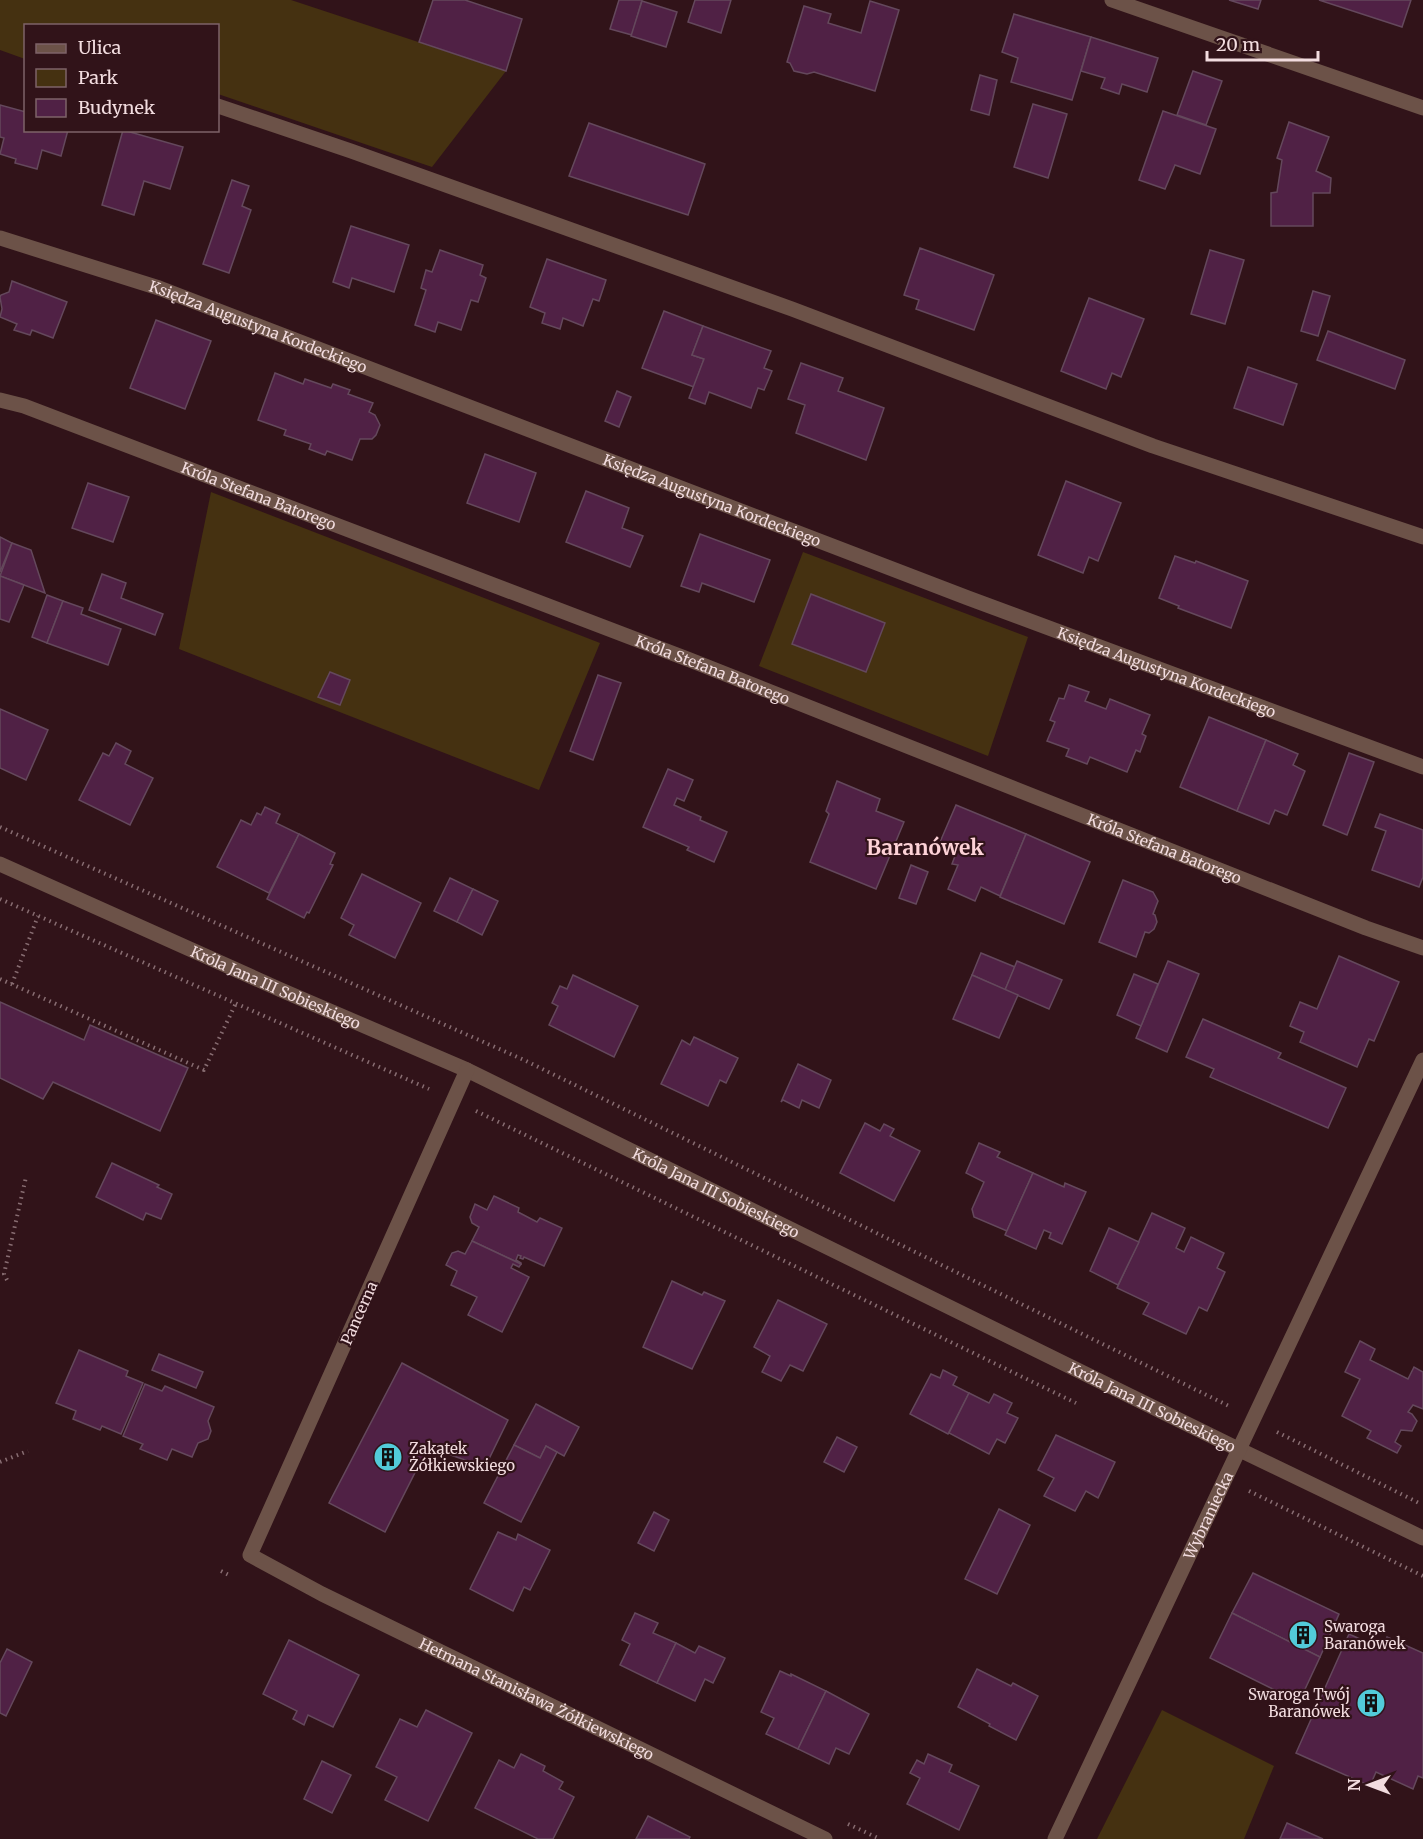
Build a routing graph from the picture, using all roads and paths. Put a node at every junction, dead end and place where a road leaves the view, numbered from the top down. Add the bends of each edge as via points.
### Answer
1 (1112, 0) edge
2 (219, 106) edge
3 (1423, 108) edge
4 (0, 238) edge
5 (0, 400) edge
6 (1423, 537) edge
7 (1423, 767) edge
8 (0, 864) edge
9 (0, 899) edge
10 (38, 916) junction
11 (1423, 948) edge
12 (0, 979) edge
13 (12, 984) junction
14 (236, 1003) junction
15 (1423, 1060) edge
16 (467, 1070) junction
17 (432, 1090) dead end
18 (475, 1110) dead end
19 (26, 1177) dead end
20 (7, 1280) dead end
21 (1087, 1408) dead end
22 (1289, 1439) dead end
23 (1240, 1450) junction
24 (28, 1451) dead end
25 (0, 1462) edge
26 (1248, 1491) dead end
27 (1423, 1505) edge
28 (1423, 1538) edge
29 (250, 1555) joint
30 (1423, 1576) edge
31 (825, 1839) edge
32 (1055, 1839) edge

1 - 3 street
2 - 6 street via 792,309 1154,446
4 - 7 street, Księdza Augustyna Kordeckiego via 159,288 968,598
5 - 11 street, Króla Stefana Batorego via 690,660
8 - 16 street, Króla Jana III Sobieskiego
9 - 10 path
10 - 13 path
10 - 14 path
12 - 13 path
13 - 14 path via 204,1070
14 - 17 path
15 - 23 street, Wybraniecka
16 - 23 street, Króla Jana III Sobieskiego
16 - 29 street, Pancerna
18 - 21 path
19 - 20 path via 4,1274
22 - 27 path
23 - 28 street, Króla Jana III Sobieskiego
23 - 32 street, Wybraniecka
24 - 25 path
26 - 30 path
29 - 31 street, Hetmana Stanisława Żółkiewskiego via 322,1594

